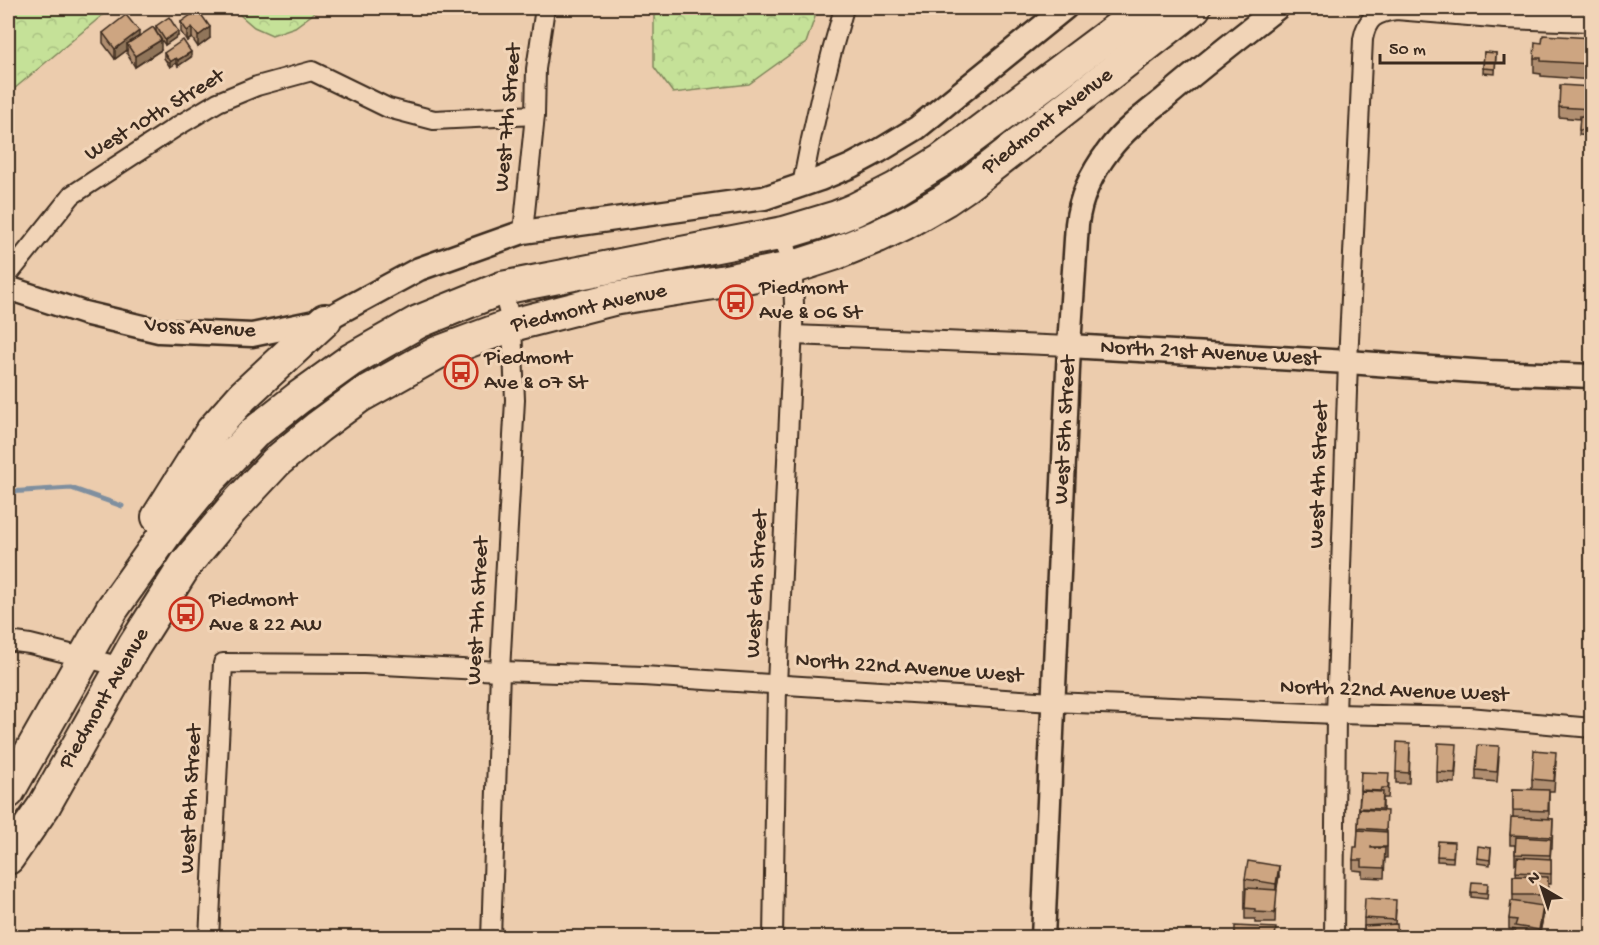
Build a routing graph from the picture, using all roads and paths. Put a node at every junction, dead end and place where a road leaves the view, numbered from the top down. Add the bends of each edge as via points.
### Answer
1 (545, 8) edge
2 (844, 8) edge
3 (1065, 8) edge
4 (1145, 8) edge
5 (1194, 8) edge
6 (1277, 8) edge
7 (1592, 22) edge
8 (534, 115) junction
9 (802, 185) junction
10 (523, 232) junction
11 (784, 233) junction
12 (791, 268) junction
13 (8, 275) edge
14 (8, 288) edge
15 (502, 288) junction
16 (325, 320) junction
17 (512, 325) junction
18 (793, 335) junction
19 (1069, 346) junction
20 (1347, 362) junction
21 (1592, 376) edge
22 (112, 609) junction
23 (8, 641) edge
24 (84, 658) junction
25 (223, 663) joint
26 (122, 667) junction
27 (500, 671) junction
28 (777, 685) junction
29 (1053, 702) junction
30 (1336, 714) junction
31 (1592, 728) edge
32 (8, 792) edge
33 (8, 858) edge
34 (209, 938) edge
35 (491, 938) edge
36 (773, 938) edge
37 (1043, 938) edge
38 (1334, 938) edge

1 - 8 street, West 7th Street
2 - 9 street
3 - 9 street via 918,128 851,166
4 - 11 highway, Piedmont Avenue via 920,175 854,210
5 - 12 highway, Piedmont Avenue via 945,200 878,236
6 - 19 street, West 5th Street via 1118,139 1100,163 1079,209
7 - 20 street, West 4th Street via 1396,10 1373,16 1365,27
8 - 10 street, West 7th Street
8 - 13 street, West 10th Street via 434,120 388,108 312,71 257,86 184,122 72,195
9 - 10 street via 764,198
10 - 16 street via 419,269
11 - 12 street, West 6th Street
11 - 15 highway, Piedmont Avenue
12 - 17 highway, Piedmont Avenue via 613,299
12 - 18 street, West 6th Street
14 - 16 street, Voss Avenue via 84,313 159,331 252,335
15 - 17 street, West 7th Street
15 - 22 highway, Piedmont Avenue via 418,322 351,360 254,433 168,530
16 - 22 highway via 243,396 212,431 156,521
17 - 26 highway, Piedmont Avenue via 437,353 360,396 276,462 186,564
17 - 27 street, West 7th Street via 514,400
18 - 19 street, North 21st Avenue West
18 - 28 street, West 6th Street
19 - 20 street, North 21st Avenue West
19 - 29 street, West 5th Street
20 - 21 street, North 21st Avenue West
20 - 30 street, West 4th Street
22 - 24 highway, Piedmont Avenue
23 - 24 street
24 - 26 street
24 - 32 highway, Piedmont Avenue
25 - 27 street, North 22nd Avenue West via 364,664
25 - 34 street, West 8th Street
26 - 33 highway, Piedmont Avenue via 44,806
27 - 28 street, North 22nd Avenue West
27 - 35 street, West 7th Street
28 - 29 street, North 22nd Avenue West
28 - 36 street, West 6th Street
29 - 30 street, North 22nd Avenue West
29 - 37 street, West 5th Street
30 - 31 street, North 22nd Avenue West via 1469,717
30 - 38 street, West 4th Street

